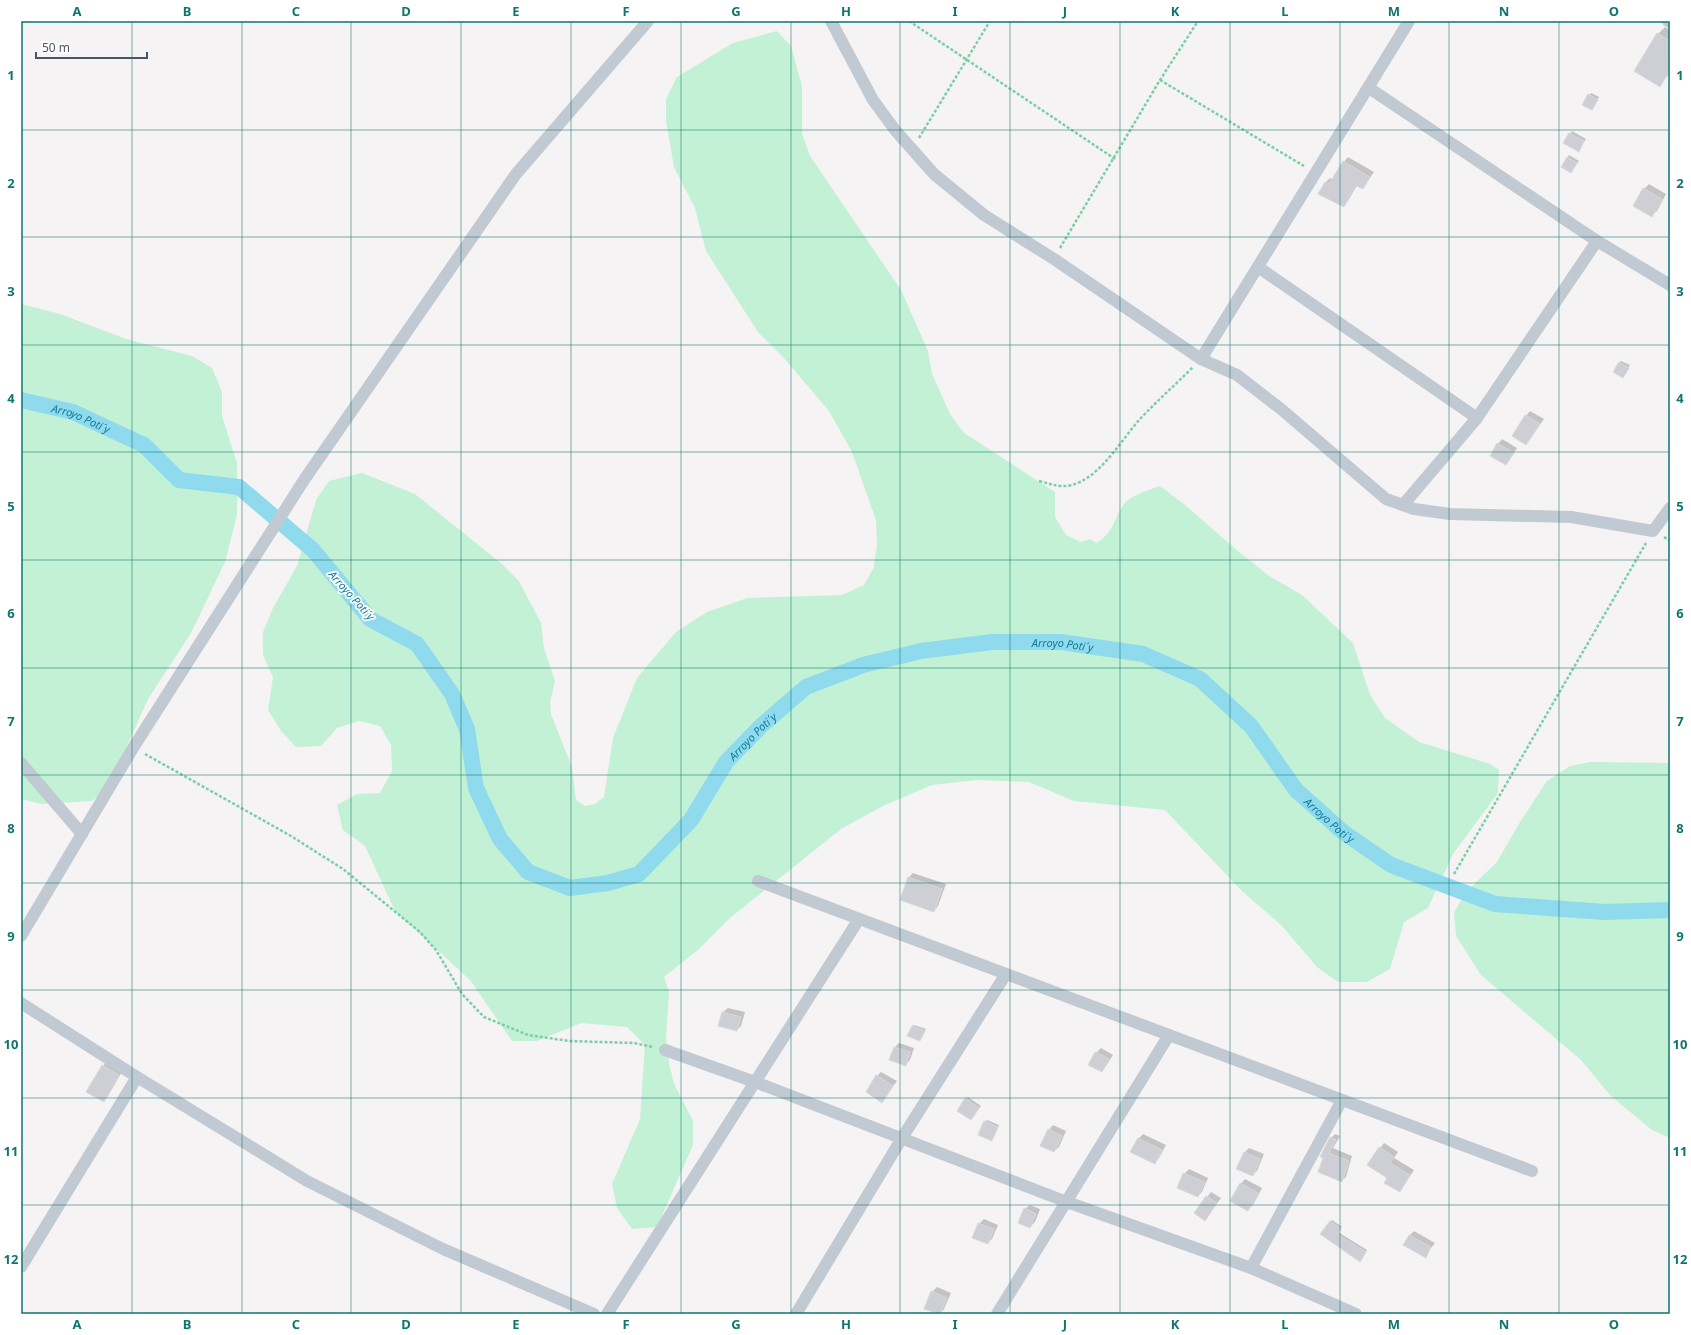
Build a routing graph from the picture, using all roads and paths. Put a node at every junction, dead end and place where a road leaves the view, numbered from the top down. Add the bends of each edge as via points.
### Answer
1 (648, 21) edge
2 (831, 21) edge
3 (909, 21) edge
4 (990, 21) edge
5 (1198, 21) edge
6 (1409, 21) edge
7 (967, 59) junction
8 (1160, 80) junction
9 (1369, 88) junction
10 (912, 149) junction
11 (1115, 159) junction
12 (1316, 174) junction
13 (1597, 241) junction
14 (1054, 258) junction
15 (1258, 267) junction
16 (1670, 285) edge
17 (1201, 359) junction
18 (1477, 418) junction
19 (1039, 481) dead end
20 (1403, 505) junction
21 (1670, 508) edge
22 (1653, 531) junction
23 (134, 748) junction
24 (21, 763) edge
25 (82, 834) junction
26 (1454, 874) dead end
27 (758, 881) dead end
28 (859, 919) junction
29 (21, 936) edge
30 (1006, 974) junction
31 (21, 1003) edge
32 (1169, 1035) junction
33 (665, 1050) joint
34 (137, 1077) junction
35 (755, 1082) junction
36 (1342, 1100) junction
37 (902, 1138) junction
38 (1532, 1171) dead end
39 (1067, 1202) junction
40 (21, 1267) edge
41 (1251, 1268) junction
42 (594, 1314) edge
43 (608, 1314) edge
44 (796, 1314) edge
45 (997, 1314) edge
46 (1356, 1314) edge

1 - 23 street via 516,174 295,492
2 - 10 street via 873,100
3 - 7 path
4 - 7 path
5 - 8 path
6 - 9 street
7 - 10 path
7 - 11 path
8 - 11 path
8 - 12 path
9 - 12 street
9 - 13 street
10 - 14 street via 934,174 984,215
11 - 14 path
12 - 15 street
13 - 16 street
13 - 18 street
14 - 17 street
15 - 17 street
15 - 18 street
17 - 19 path via 1139,420 1091,475 1073,484 1059,487
17 - 20 street via 1237,375 1281,409 1386,499
18 - 20 street
20 - 22 street via 1414,510 1450,514 1571,517
21 - 22 street
22 - 26 path
23 - 25 street
23 - 33 path via 291,836 343,869 420,932 436,950 462,994 484,1017 528,1035 569,1041 634,1043
24 - 25 street
25 - 29 street
27 - 28 street
28 - 30 street
28 - 35 street
30 - 32 street
30 - 37 street
31 - 34 street
32 - 36 street
32 - 39 street
33 - 35 street
34 - 40 street
34 - 42 street via 307,1181 443,1249
35 - 37 street
35 - 43 street
36 - 38 street
36 - 41 street
37 - 39 street
37 - 44 street
39 - 41 street
39 - 45 street
41 - 46 street

